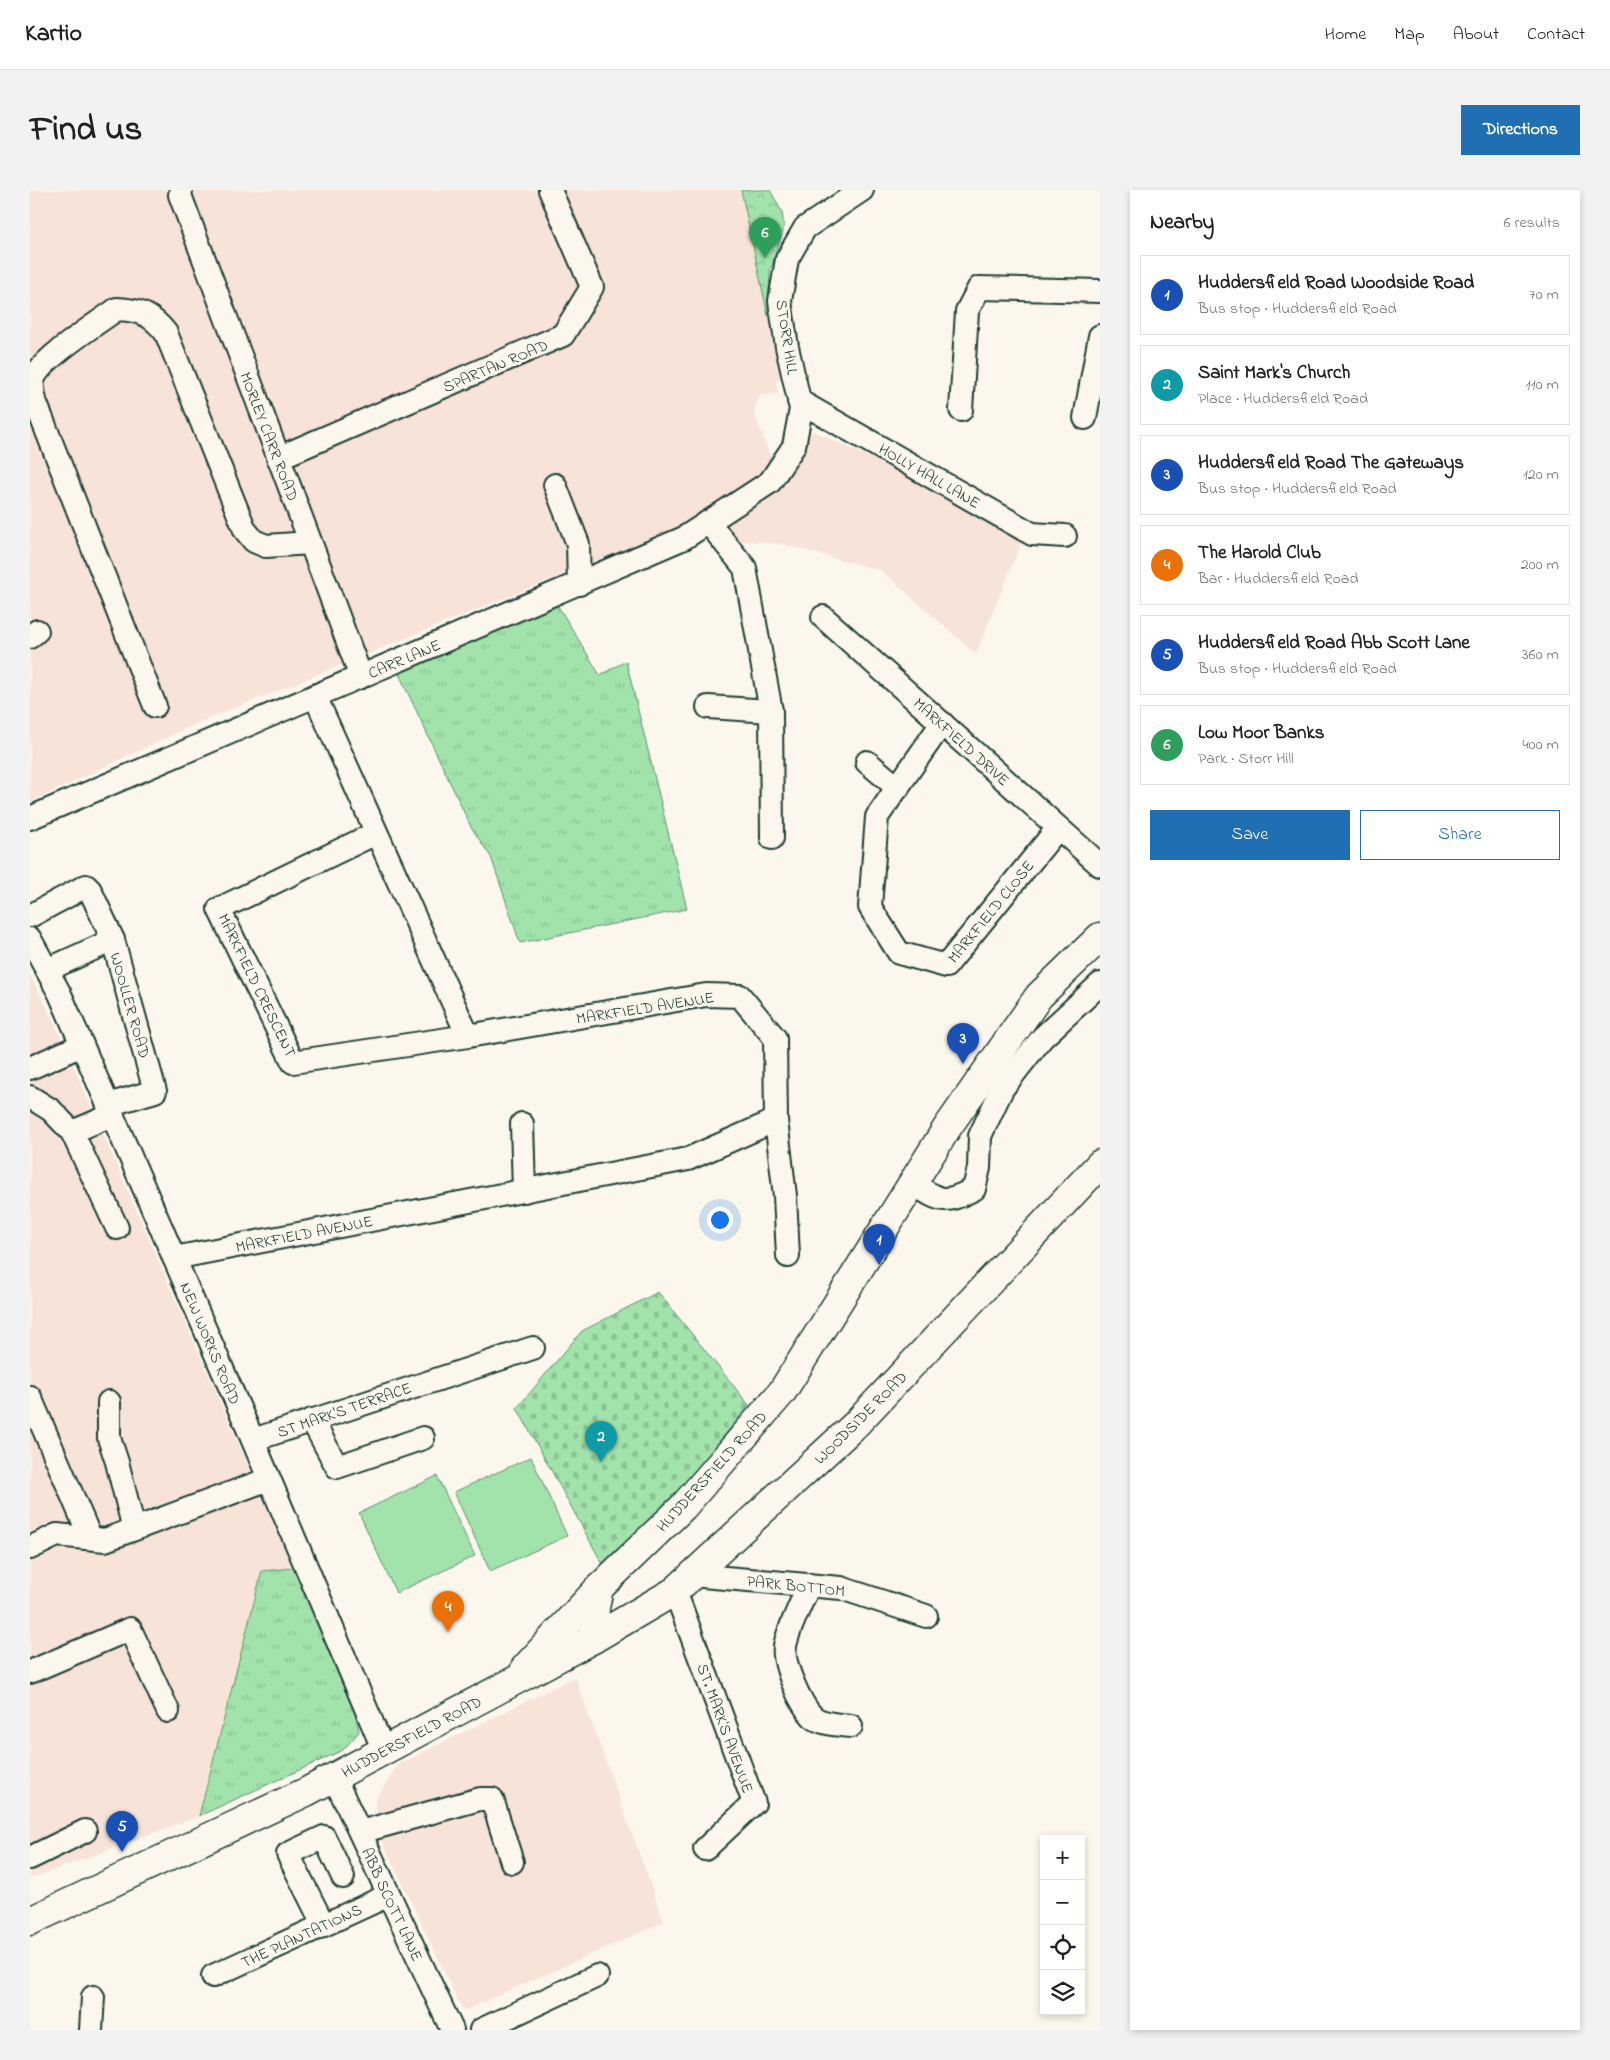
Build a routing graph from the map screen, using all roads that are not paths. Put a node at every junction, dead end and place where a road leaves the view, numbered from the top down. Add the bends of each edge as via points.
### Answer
1 (550, 190) edge
2 (862, 190) edge
3 (180, 192) edge
4 (1100, 291) edge
5 (1100, 336) edge
6 (799, 401) junction
7 (961, 410) dead end
8 (1085, 418) dead end
9 (278, 458) junction
10 (770, 482) joint
11 (555, 485) dead end
12 (708, 522) junction
13 (1065, 536) dead end
14 (310, 543) junction
15 (579, 584) junction
16 (823, 617) dead end
17 (360, 677) junction
18 (315, 696) junction
19 (155, 706) dead end
20 (708, 707) dead end
21 (771, 711) junction
22 (942, 723) junction
23 (867, 762) dead end
24 (898, 788) junction
25 (30, 818) edge
26 (1058, 828) junction
27 (376, 833) junction
28 (772, 838) dead end
29 (1100, 865) edge
30 (30, 916) edge
31 (1100, 936) edge
32 (30, 939) edge
33 (113, 940) junction
34 (47, 970) junction
35 (1100, 984) edge
36 (468, 1036) junction
37 (82, 1045) junction
38 (30, 1068) edge
39 (30, 1097) edge
40 (110, 1110) junction
41 (776, 1120) junction
42 (522, 1124) dead end
43 (72, 1132) junction
44 (1100, 1164) edge
45 (912, 1183) junction
46 (524, 1191) junction
47 (117, 1228) dead end
48 (788, 1256) dead end
49 (174, 1258) junction
50 (532, 1348) dead end
51 (30, 1397) edge
52 (109, 1402) dead end
53 (312, 1420) junction
54 (423, 1438) dead end
55 (253, 1440) junction
56 (269, 1479) junction
57 (134, 1529) junction
58 (90, 1537) junction
59 (30, 1548) edge
60 (683, 1583) junction
61 (809, 1585) junction
62 (599, 1588) junction
63 (926, 1616) dead end
64 (593, 1639) junction
65 (30, 1672) edge
66 (508, 1685) junction
67 (168, 1711) dead end
68 (850, 1726) dead end
69 (384, 1751) junction
70 (334, 1777) junction
71 (85, 1831) dead end
72 (360, 1832) junction
73 (705, 1848) dead end
74 (30, 1858) edge
75 (512, 1862) dead end
76 (343, 1877) dead end
77 (389, 1895) junction
78 (30, 1921) edge
79 (323, 1924) junction
80 (213, 1976) dead end
81 (597, 1976) dead end
82 (93, 1997) dead end
83 (91, 2030) edge
84 (452, 2030) edge
85 (481, 2030) edge

1 - 9 street, SPARTAN ROAD via 592,287 563,335
2 - 6 street, STORR HILL via 805,228 787,259 780,301
3 - 9 street, MORLEY CARR ROAD
4 - 7 street via 979,288 967,311
5 - 8 street
6 - 10 street, STORR HILL via 801,409 794,446
6 - 13 street, HOLLY HALL LANE via 1032,534
9 - 14 street, MORLEY CARR ROAD
10 - 12 street, CARR LANE
11 - 15 street via 578,544
12 - 15 street, CARR LANE via 684,538
12 - 21 street via 745,568
14 - 17 street, MORLEY CARR ROAD
14 - 19 street via 266,546 254,541 245,530 166,333 156,320 143,313 117,308 46,362 34,378 36,401
15 - 17 street, CARR LANE
16 - 22 street, MARKFIELD DRIVE
17 - 18 street, CARR LANE
18 - 25 street, CARR LANE
18 - 27 street
20 - 21 street
21 - 28 street
22 - 24 street, MARKFIELD CLOSE
22 - 26 street, MARKFIELD DRIVE
23 - 24 street
24 - 26 street, MARKFIELD CLOSE via 878,817 870,907 899,954 946,966
26 - 29 street, MARKFIELD DRIVE
27 - 36 street
27 - 36 street, MARKFIELD CRESCENT via 219,909 293,1062
30 - 33 street via 86,886
31 - 45 main road, HUDDERSFIELD ROAD via 1039,996
32 - 34 street, NEW WORKS ROAD
33 - 34 street, WOOLLER ROAD
33 - 40 street, WOOLLER ROAD via 155,1091
34 - 37 street, NEW WORKS ROAD
35 - 45 street via 1042,1038 1002,1089 980,1136 979,1168 974,1189 954,1199 936,1198
36 - 41 street, MARKFIELD AVENUE via 706,995 740,996 775,1038
37 - 38 street
37 - 40 street, NEW WORKS ROAD
39 - 43 street via 51,1110
40 - 43 street
40 - 49 street, NEW WORKS ROAD
41 - 46 street, MARKFIELD AVENUE via 688,1159
41 - 48 street
42 - 46 street
43 - 47 street
44 - 60 main road, WOODSIDE ROAD via 855,1424
45 - 62 main road, HUDDERSFIELD ROAD via 782,1392 683,1507
46 - 49 street, MARKFIELD AVENUE
49 - 55 street, NEW WORKS ROAD
50 - 53 street, ST MARK'S TERRACE
51 - 58 street
52 - 57 street via 109,1438
53 - 54 street via 337,1467
53 - 55 street, ST MARK'S TERRACE
55 - 56 street, NEW WORKS ROAD
56 - 57 street
56 - 69 street, NEW WORKS ROAD
57 - 58 street via 105,1540
58 - 59 street via 57,1536
60 - 61 street, PARK BOTTOM
60 - 64 main road, WOODSIDE ROAD
60 - 73 street, ST. MARK'S AVENUE via 754,1803
61 - 63 street, PARK BOTTOM via 841,1588
61 - 68 street via 784,1647 788,1669 799,1698 814,1718
62 - 64 main road
62 - 66 main road, HUDDERSFIELD ROAD
64 - 66 main road, HUDDERSFIELD ROAD
65 - 67 street via 130,1629
66 - 69 main road, HUDDERSFIELD ROAD
69 - 70 main road, HUDDERSFIELD ROAD
70 - 72 street, ABB SCOTT LANE
70 - 78 main road, HUDDERSFIELD ROAD
71 - 74 street
72 - 75 street via 480,1799 492,1799
72 - 77 street, ABB SCOTT LANE
76 - 79 street via 324,1837 288,1854
77 - 79 street, THE PLANTATIONS
77 - 84 street, ABB SCOTT LANE
79 - 80 street, THE PLANTATIONS
81 - 85 street
82 - 83 street

